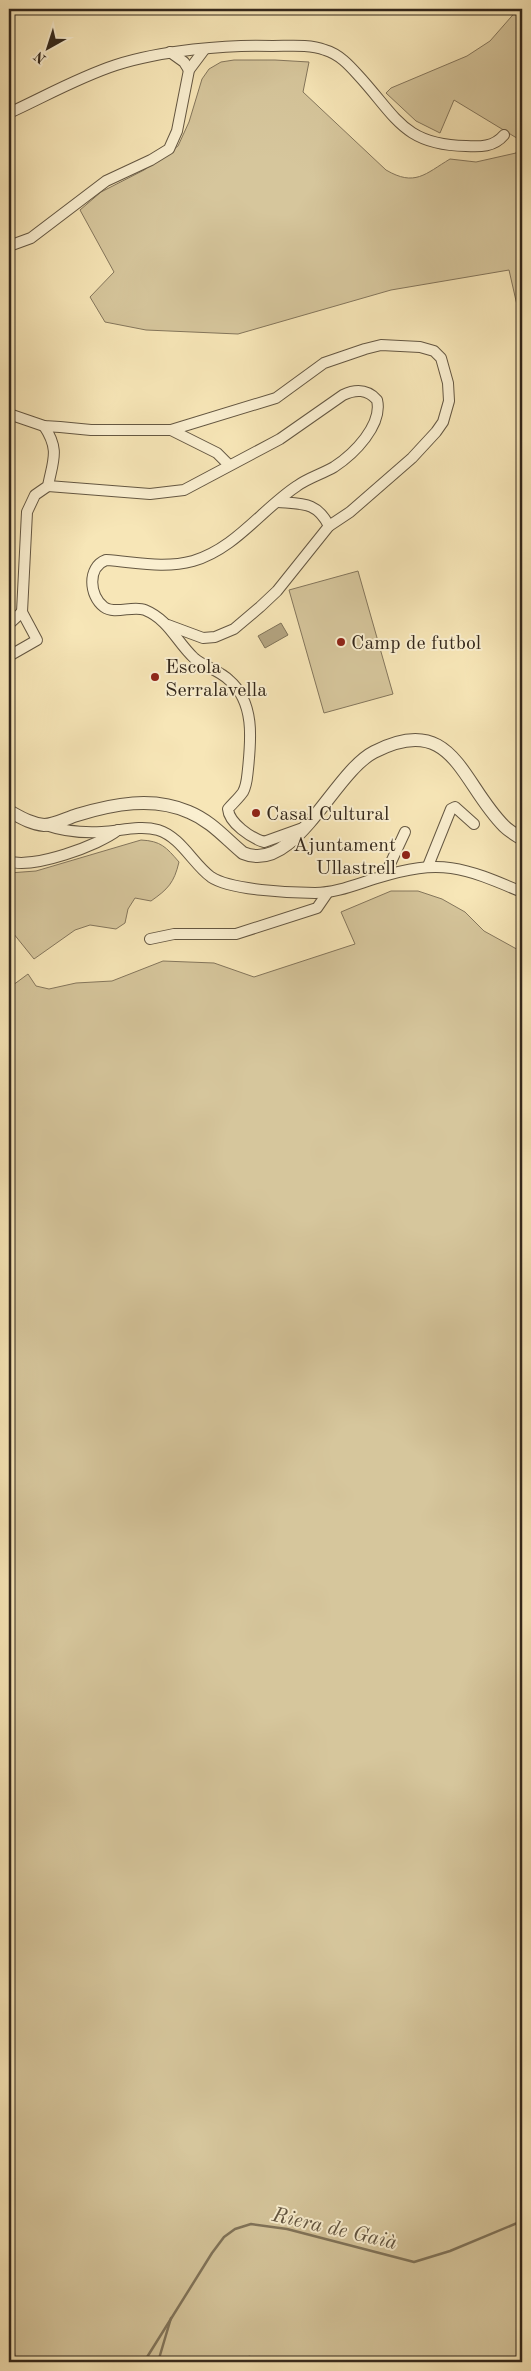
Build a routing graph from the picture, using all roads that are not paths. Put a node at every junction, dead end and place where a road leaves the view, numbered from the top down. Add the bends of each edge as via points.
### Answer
1 (204, 50) junction
2 (170, 52) junction
3 (189, 70) junction
4 (9, 113) edge
5 (504, 135) dead end
6 (9, 246) edge
7 (9, 414) edge
8 (44, 426) junction
9 (171, 430) junction
10 (228, 464) junction
11 (48, 486) junction
12 (278, 502) junction
13 (329, 526) junction
14 (22, 612) junction
15 (9, 624) edge
16 (168, 626) junction
17 (9, 656) edge
18 (9, 811) edge
19 (474, 824) dead end
20 (46, 825) junction
21 (303, 828) junction
22 (118, 830) junction
23 (405, 832) dead end
24 (522, 839) edge
25 (9, 861) edge
26 (428, 866) junction
27 (385, 875) junction
28 (328, 892) junction
29 (522, 892) edge
30 (150, 939) dead end

1 - 2 street
1 - 3 street
1 - 5 street via 255,45 324,49 348,65 400,124 416,136 443,145 480,146 498,141
2 - 3 street
2 - 4 street via 115,65
3 - 6 street via 177,131 169,149 106,181 31,238
7 - 8 street
8 - 9 street via 91,430
8 - 11 street via 55,447
9 - 10 street via 217,453
9 - 13 street via 276,398 324,363 365,348 403,345 434,351 443,363 448,383 449,401 443,422 412,458
10 - 11 street via 184,490 168,493
10 - 12 street via 280,438 343,395 358,390 374,397 378,406 377,417 357,446 335,466 297,486
11 - 14 street via 35,495 27,512
12 - 13 street via 317,508
12 - 16 street via 221,547 195,560 163,565 100,562 92,578 102,606 108,609 144,609
13 - 16 street via 277,591 234,629 203,638 182,628
14 - 15 street
14 - 17 street via 37,640
16 - 21 street via 194,658 229,680 244,703 252,745 244,791 228,809 233,821 264,842
18 - 20 street
19 - 26 street via 460,810 452,809
20 - 21 street via 103,807 131,803 162,804 202,818 243,854 257,857 281,850
20 - 22 street via 64,830
21 - 24 street via 362,759 398,742 420,740 433,743 451,756 502,824
22 - 25 street via 100,842 40,860
22 - 28 street via 145,828 167,834 211,877 230,886
23 - 27 street
26 - 27 street
26 - 29 street via 476,873
27 - 28 street
28 - 30 street via 317,908 236,934 174,934

